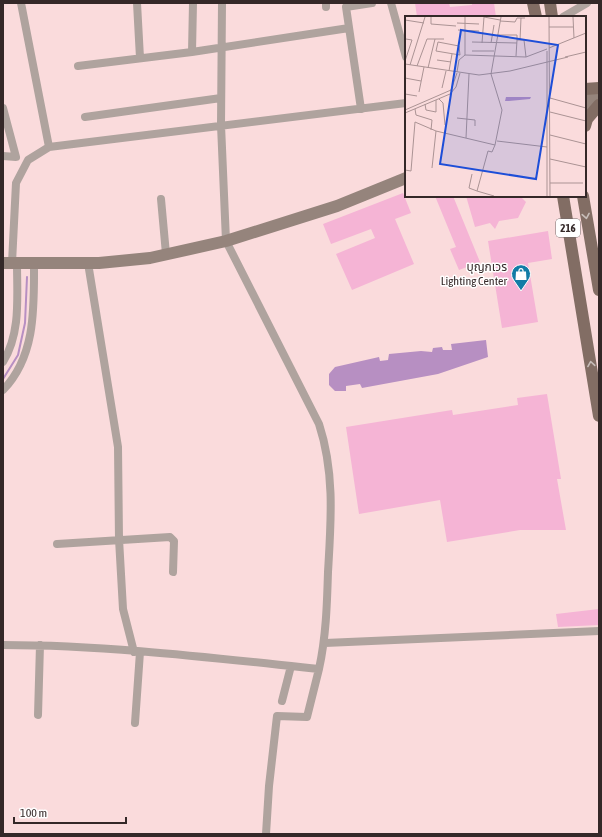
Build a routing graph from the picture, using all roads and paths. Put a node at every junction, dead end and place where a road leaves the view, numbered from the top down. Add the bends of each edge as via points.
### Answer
1 (21, 3) edge
2 (137, 3) edge
3 (193, 3) edge
4 (222, 3) edge
5 (370, 3) edge
6 (391, 3) edge
7 (534, 3) edge
8 (550, 3) edge
9 (587, 3) edge
10 (346, 5) edge
11 (536, 16) edge
12 (552, 16) edge
13 (565, 16) edge
14 (350, 28) junction
15 (221, 47) junction
16 (192, 52) junction
17 (405, 53) edge
18 (140, 58) junction
19 (78, 66) dead end
20 (599, 88) edge
21 (586, 89) edge
22 (599, 92) edge
23 (221, 98) junction
24 (586, 98) edge
25 (599, 102) edge
26 (405, 103) edge
27 (599, 105) edge
28 (3, 108) edge
29 (586, 108) edge
30 (361, 109) junction
31 (85, 116) dead end
32 (586, 122) edge
33 (221, 126) junction
34 (49, 147) junction
35 (3, 156) edge
36 (405, 178) edge
37 (563, 197) edge
38 (583, 197) edge
39 (161, 199) dead end
40 (226, 241) junction
41 (166, 254) junction
42 (11, 263) edge
43 (88, 263) junction
44 (34, 264) junction
45 (599, 290) edge
46 (3, 362) edge
47 (3, 390) edge
48 (599, 416) edge
49 (119, 539) junction
50 (57, 544) dead end
51 (173, 572) dead end
52 (599, 631) edge
53 (325, 643) junction
54 (3, 645) edge
55 (40, 645) junction
56 (137, 652) junction
57 (291, 666) junction
58 (319, 668) junction
59 (282, 701) dead end
60 (38, 714) dead end
61 (135, 723) dead end
62 (266, 834) edge

1 - 34 street
2 - 18 street
3 - 16 street
4 - 15 street
5 - 10 street
6 - 17 street
7 - 11 main road
8 - 12 main road
9 - 13 street
10 - 14 street
14 - 15 street
14 - 30 street
15 - 16 street
15 - 23 street
16 - 18 street
18 - 19 street
20 - 21 main road
22 - 24 main road
23 - 31 street
23 - 33 street
25 - 29 main road
26 - 30 street
27 - 32 main road
28 - 35 street via 16,157
30 - 33 street
33 - 34 street
33 - 40 street
34 - 42 street via 28,160 16,183
36 - 40 main road via 337,206
48 -> 37 main road, 216
38 -> 45 main road, 216
39 - 41 street
40 - 41 main road
40 - 53 street via 319,424 327,450 332,498
41 - 43 main road via 125,262
42 - 44 main road
42 - 46 street via 16,322 10,352
43 - 44 main road
43 - 49 street via 118,447
44 - 47 street via 30,338 25,356
49 - 50 street
49 - 51 street via 172,538
49 - 56 street via 123,609
52 - 53 street
53 - 58 street
54 - 55 street
55 - 56 street
55 - 60 street
56 - 57 street
56 - 61 street
57 - 58 street
57 - 59 street
58 - 62 street via 307,717 278,716

